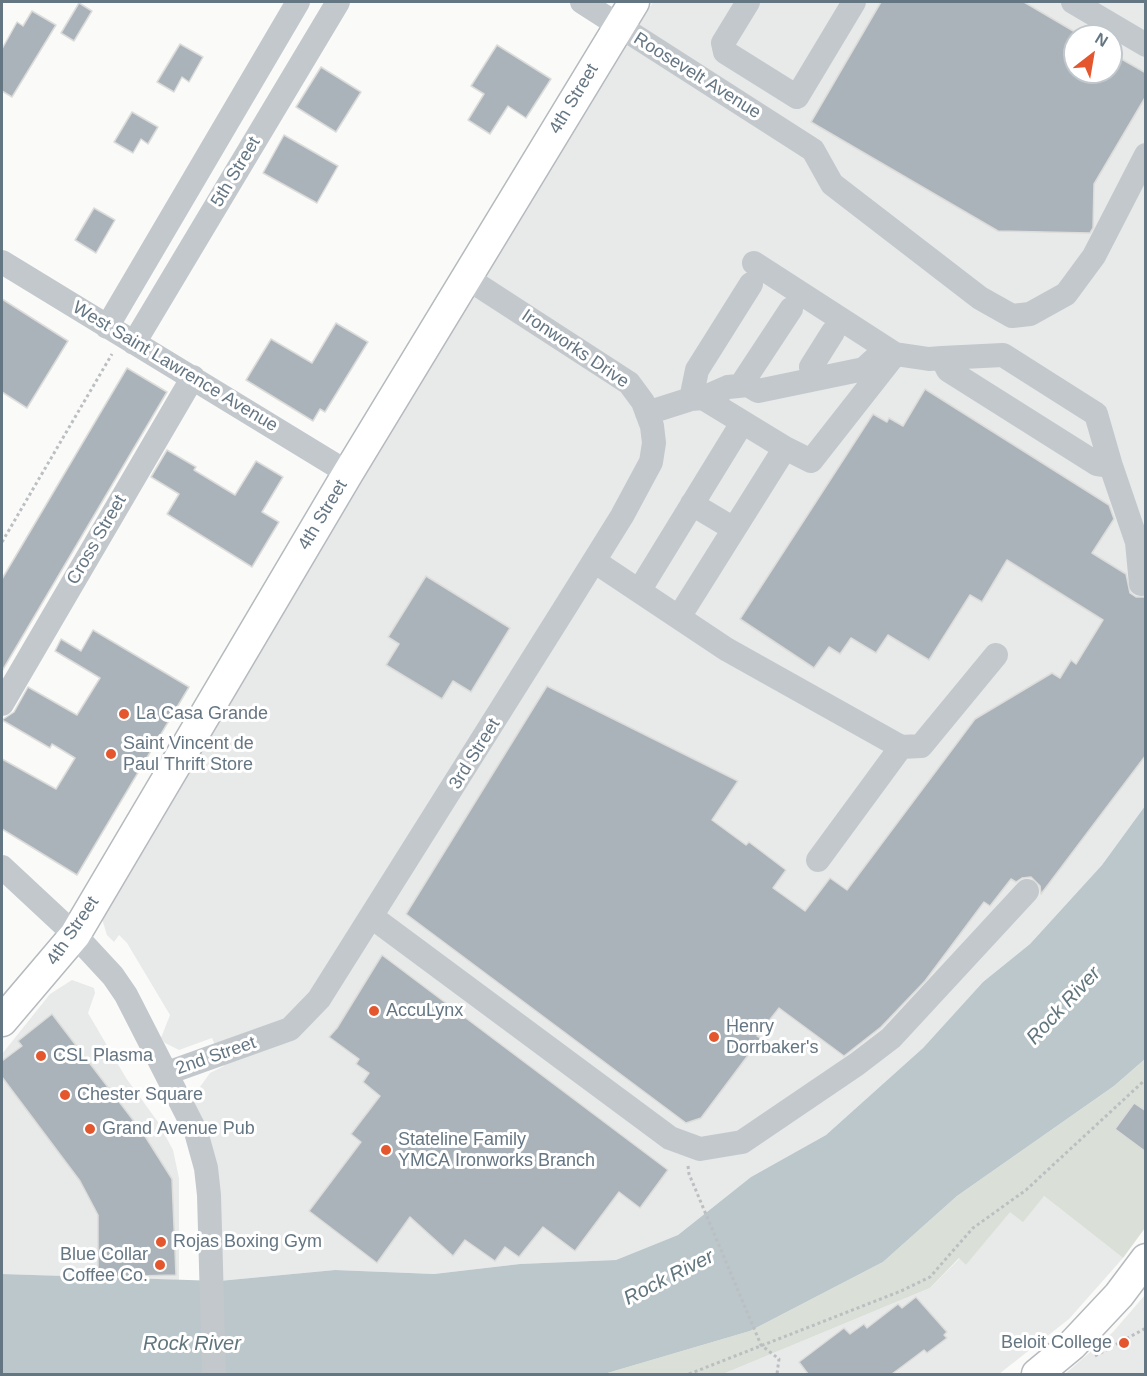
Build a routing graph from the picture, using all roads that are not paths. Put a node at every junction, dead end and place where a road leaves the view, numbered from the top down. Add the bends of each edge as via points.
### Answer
1 (298, 2) edge
2 (338, 2) edge
3 (582, 2) edge
4 (748, 2) edge
5 (854, 2) edge
6 (1073, 2) edge
7 (626, 14) edge
8 (1146, 45) edge
9 (797, 97) junction
10 (779, 128) junction
11 (1146, 155) edge
12 (2, 262) edge
13 (467, 278) junction
14 (791, 309) dead end
15 (107, 327) junction
16 (833, 332) dead end
17 (135, 342) junction
18 (942, 358) junction
19 (886, 359) junction
20 (811, 367) junction
21 (193, 377) junction
22 (783, 378) junction
23 (745, 385) junction
24 (697, 399) junction
25 (647, 413) junction
26 (742, 423) junction
27 (654, 443) joint
28 (784, 448) junction
29 (1111, 466) junction
30 (348, 473) junction
31 (692, 504) junction
32 (734, 529) junction
33 (594, 561) junction
34 (1141, 584) dead end
35 (639, 591) junction
36 (679, 617) junction
37 (996, 656) dead end
38 (2, 704) edge
39 (901, 747) junction
40 (818, 860) dead end
41 (2, 867) edge
42 (1027, 891) dead end
43 (372, 917) junction
44 (75, 935) junction
45 (2, 1021) edge
46 (264, 1040) joint
47 (167, 1073) junction
48 (1146, 1259) edge
49 (214, 1374) edge
50 (1037, 1374) edge

1 - 15 street, 5th Street
2 - 17 street, 5th Street
3 - 7 street, Roosevelt Avenue
4 - 9 street via 723,43 725,52
5 - 9 street
6 - 8 street
7 - 10 street, Roosevelt Avenue
7 - 13 main road, 4th Street
9 - 10 street
10 - 11 street, Roosevelt Avenue via 813,150 832,184 980,298 1012,316 1030,314 1066,294 1094,256
12 - 15 street, West Saint Lawrence Avenue
13 - 25 street, Ironworks Drive via 629,383 644,402
13 - 30 main road, 4th Street
14 - 23 street
15 - 17 street, West Saint Lawrence Avenue
16 - 20 street
17 - 21 street, West Saint Lawrence Avenue
18 - 19 street
18 - 29 street via 948,370 1097,464
18 - 29 street via 1003,355 1087,408 1096,414
19 - 20 street via 863,355
19 - 22 street via 864,369
19 - 24 street via 752,274 697,370
19 - 28 street via 811,461
20 - 22 street
21 - 30 street, West Saint Lawrence Avenue
21 - 38 street, Cross Street
22 - 23 street via 759,376
23 - 24 street
24 - 25 street
24 - 26 street
25 - 27 street, Ironworks Drive
26 - 28 street
26 - 31 street
27 - 33 street, 3rd Street via 651,462
28 - 32 street
29 - 34 street via 1137,542
30 - 44 main road, 4th Street
31 - 32 street
31 - 35 street
32 - 36 street
33 - 35 street
33 - 43 street, 3rd Street
35 - 36 street
36 - 39 street via 726,649
37 - 39 street via 921,746
39 - 40 street
41 - 44 street
42 - 43 street via 891,1038 742,1142 700,1149 670,1138
43 - 46 street, 3rd Street via 319,999 290,1029
44 - 45 main road, 4th Street
44 - 47 street via 126,995
46 - 47 street, 2nd Street
47 - 49 street via 196,1132 206,1168
48 - 50 main road via 1080,1337

